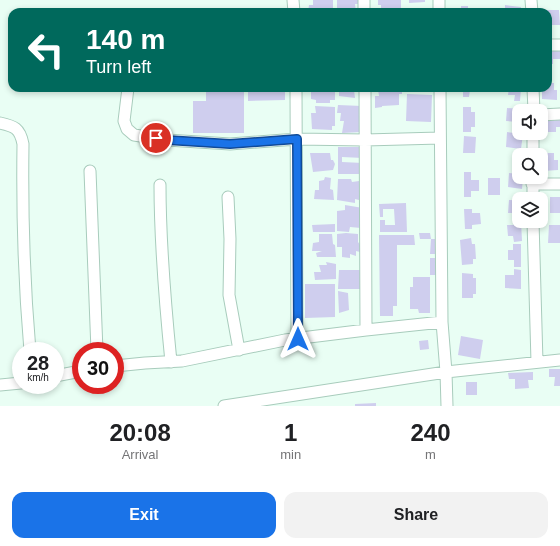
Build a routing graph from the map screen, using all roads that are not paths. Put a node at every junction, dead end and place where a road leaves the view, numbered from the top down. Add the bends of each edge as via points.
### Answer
1 (128, 92) edge
2 (296, 92) edge
3 (365, 92) edge
4 (440, 92) edge
5 (533, 92) edge
6 (534, 104) edge
7 (548, 114) edge
8 (560, 114) edge
9 (0, 123) edge
10 (440, 138) junction
11 (297, 139) junction
12 (364, 140) junction
13 (90, 171) dead end
14 (548, 183) edge
15 (560, 184) edge
16 (160, 185) dead end
17 (228, 197) dead end
18 (533, 228) edge
19 (442, 322) junction
20 (366, 330) junction
21 (298, 339) junction
22 (29, 342) edge
23 (97, 342) edge
24 (239, 350) junction
25 (560, 360) edge
26 (171, 362) junction
27 (537, 362) junction
28 (124, 365) edge
29 (446, 372) junction
30 (12, 384) edge
31 (0, 385) edge
32 (239, 405) edge
33 (224, 406) edge
34 (447, 406) edge

1 - 11 street via 124,121 127,129 134,135 230,144
2 - 11 street
3 - 12 street
4 - 10 street
5 - 6 street
7 - 8 street
9 - 22 street via 16,128 23,144 22,215
10 - 12 street
10 - 19 street
11 - 12 street
11 - 21 street
12 - 20 street
13 - 23 street
14 - 15 street
16 - 26 street via 164,297
17 - 24 street via 229,295
18 - 27 street
19 - 20 street
19 - 29 street
20 - 21 street
21 - 24 street
24 - 26 street
25 - 27 street
26 - 28 street
27 - 29 street
29 - 32 street
29 - 34 street
30 - 31 street
32 - 33 street

